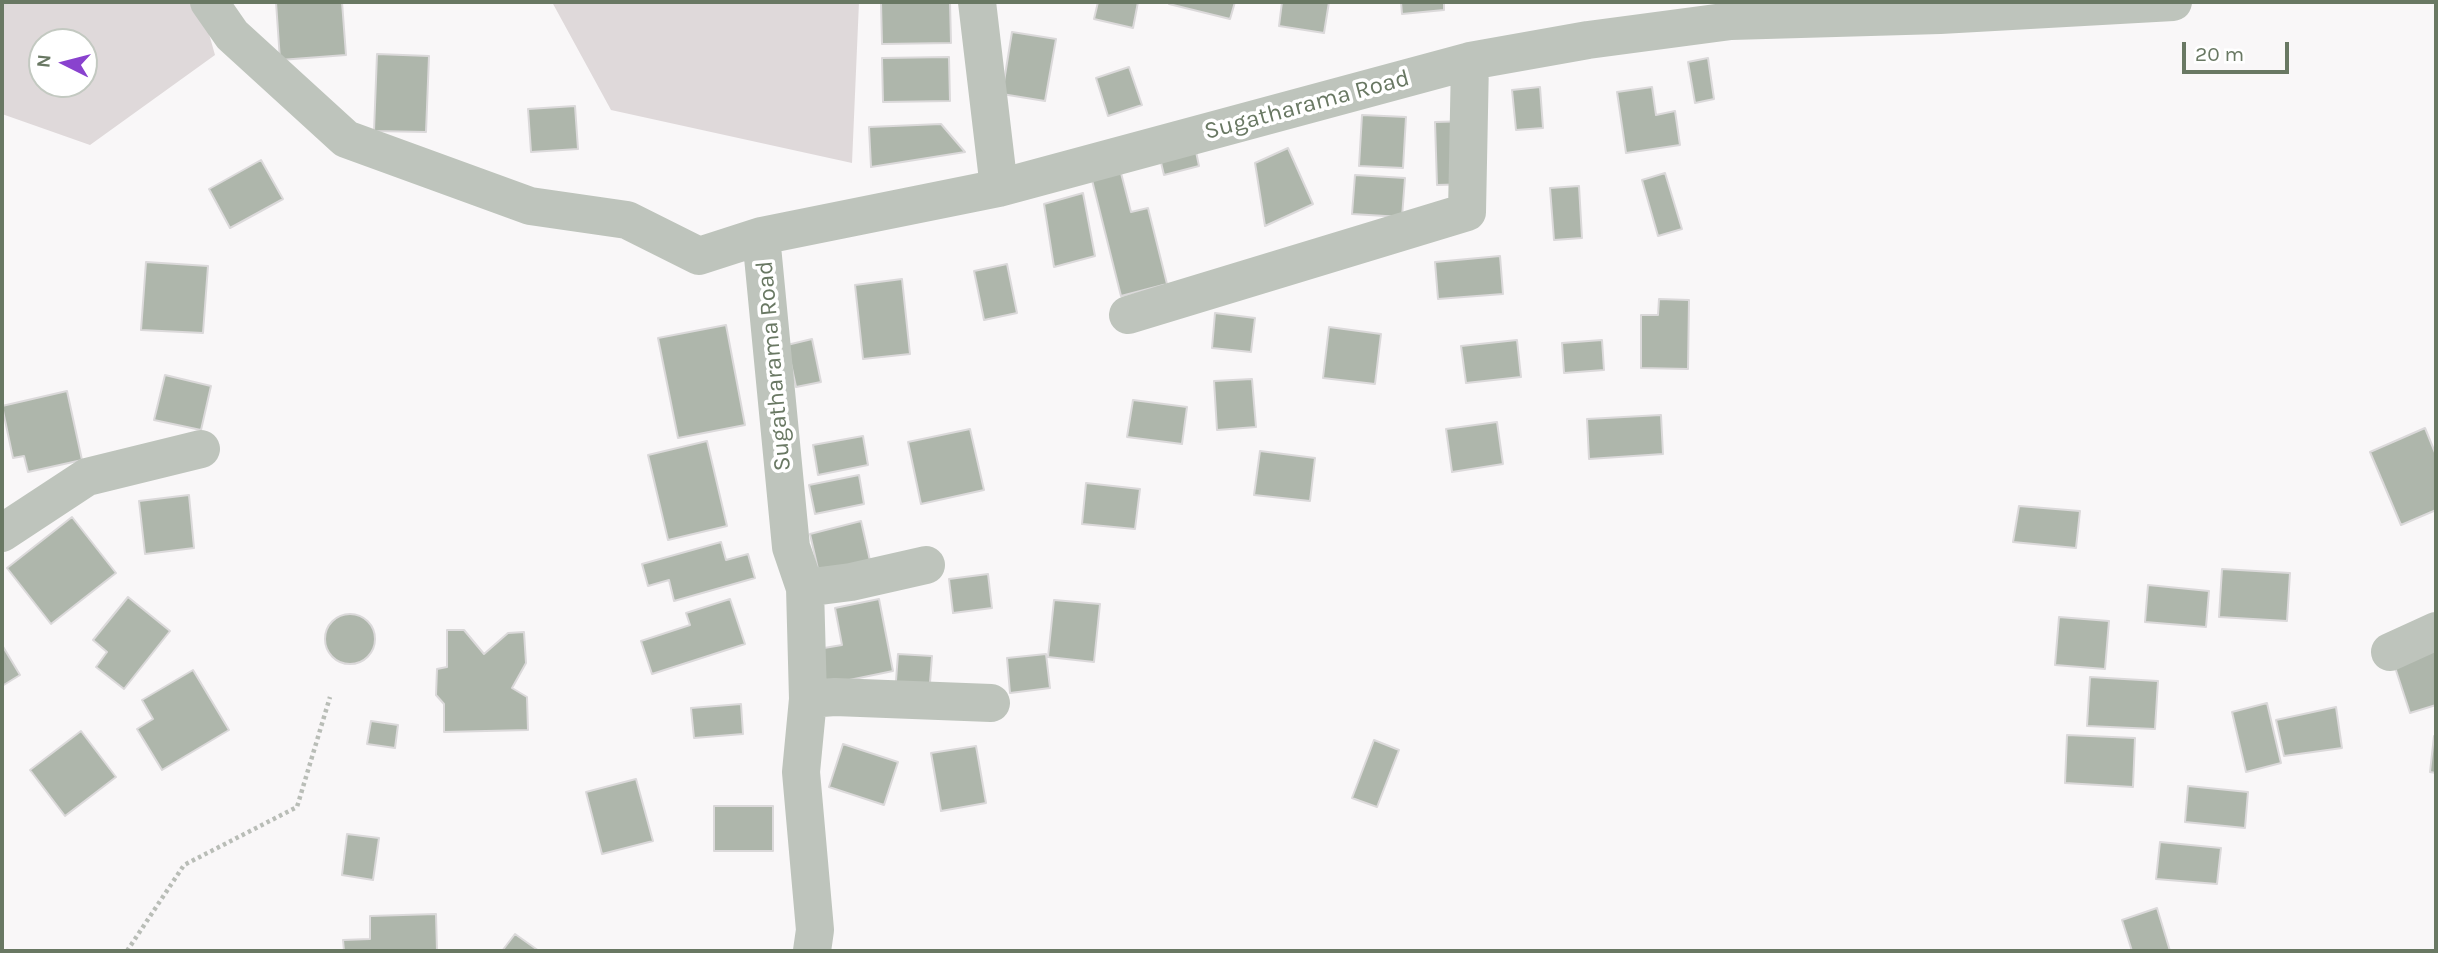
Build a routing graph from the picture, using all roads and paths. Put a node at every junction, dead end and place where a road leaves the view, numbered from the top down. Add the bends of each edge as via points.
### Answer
1 (209, 2) edge
2 (977, 2) edge
3 (2173, 2) edge
4 (1470, 61) junction
5 (999, 188) junction
6 (761, 236) junction
7 (1128, 315) dead end
8 (201, 449) dead end
9 (2, 533) edge
10 (926, 565) dead end
11 (805, 588) junction
12 (2436, 631) edge
13 (2390, 652) dead end
14 (330, 697) dead end
15 (808, 699) junction
16 (991, 703) dead end
17 (127, 951) edge
18 (812, 951) edge

1 - 6 street via 232,35 345,139 530,206 627,220 699,256
2 - 5 street
3 - 4 street, Sugatharama Road via 1731,21
4 - 5 street, Sugatharama Road
4 - 7 street via 1467,212
5 - 6 street, Sugatharama Road
6 - 11 street, Sugatharama Road via 791,547
8 - 9 street via 87,477
10 - 11 street
11 - 15 street, Sugatharama Road
12 - 13 street
14 - 17 path via 297,807 184,865
15 - 16 street
15 - 18 street, Sugatharama Road via 801,772 815,930

